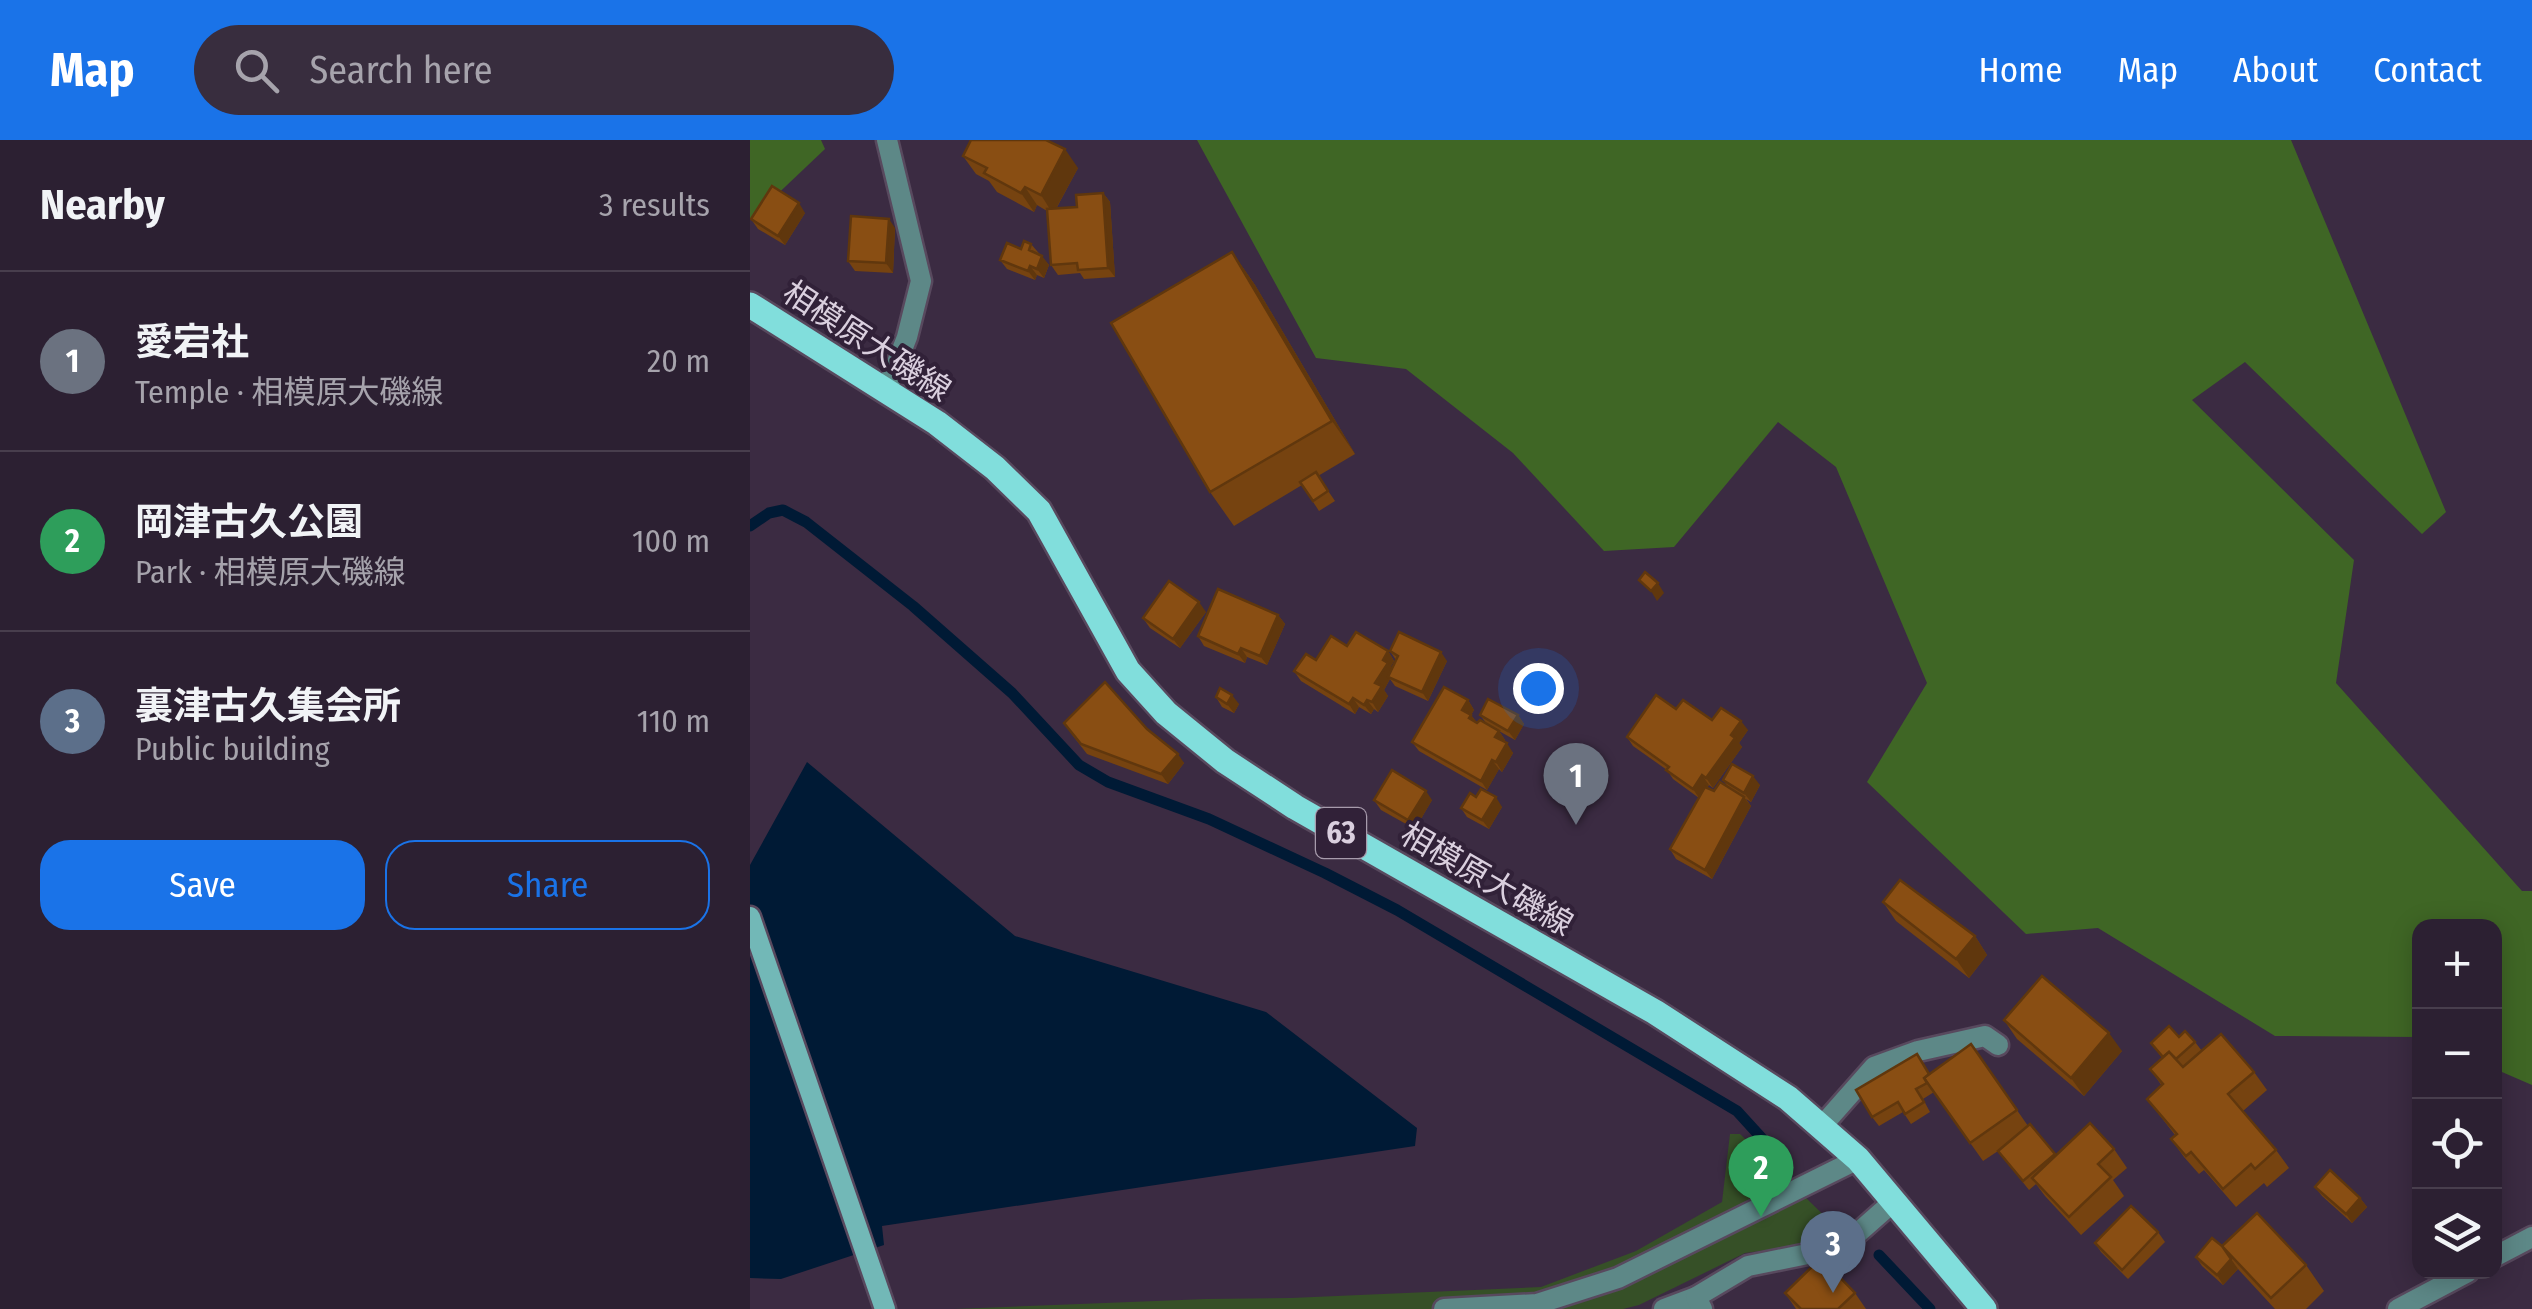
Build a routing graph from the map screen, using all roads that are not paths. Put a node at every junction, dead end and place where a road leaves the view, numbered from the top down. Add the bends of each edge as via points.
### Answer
1 (887, 140) edge
2 (750, 305) edge
3 (886, 391) junction
4 (750, 917) edge
5 (1998, 1045) dead end
6 (1822, 1126) junction
7 (1858, 1159) junction
8 (1893, 1202) junction
9 (2532, 1237) edge
10 (2502, 1253) edge
11 (2455, 1279) edge
12 (1699, 1303) edge
13 (885, 1309) edge
14 (1444, 1309) edge
15 (1664, 1309) edge
16 (1984, 1309) edge
17 (2398, 1309) edge

1 - 3 street via 920,281
2 - 3 main road, 相模原大磯線 / 63
3 - 6 main road, 相模原大磯線 / 63 via 995,468 1038,511 1128,670 1166,714 1224,762 1656,1012
4 - 13 street
5 - 6 street via 1985,1036 1874,1067
6 - 7 main road, 相模原大磯線 / 63
7 - 8 main road, 相模原大磯線 / 63
7 - 14 street via 1618,1278 1537,1304
8 - 12 street via 1842,1247 1748,1266
8 - 16 main road, 相模原大磯線 / 63
9 - 10 street
11 - 17 street
12 - 15 street

